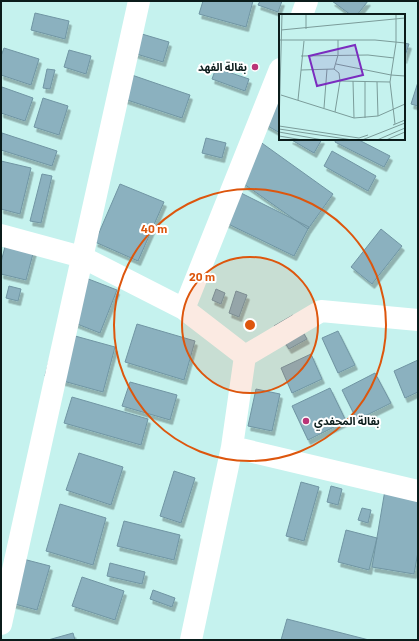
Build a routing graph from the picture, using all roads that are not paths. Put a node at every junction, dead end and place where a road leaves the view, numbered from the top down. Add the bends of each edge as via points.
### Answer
1 (139, 1) edge
2 (307, 1) edge
3 (302, 14) edge
4 (279, 72) edge
5 (1, 235) edge
6 (82, 257) junction
7 (184, 309) junction
8 (418, 320) edge
9 (245, 356) junction
10 (232, 447) junction
11 (418, 491) edge
12 (1, 624) edge
13 (191, 640) edge

1 - 6 street
2 - 3 street
4 - 7 street
5 - 6 street
6 - 7 street
6 - 12 street
7 - 9 street
8 - 9 street via 321,311
9 - 10 street
10 - 11 street
10 - 13 street

